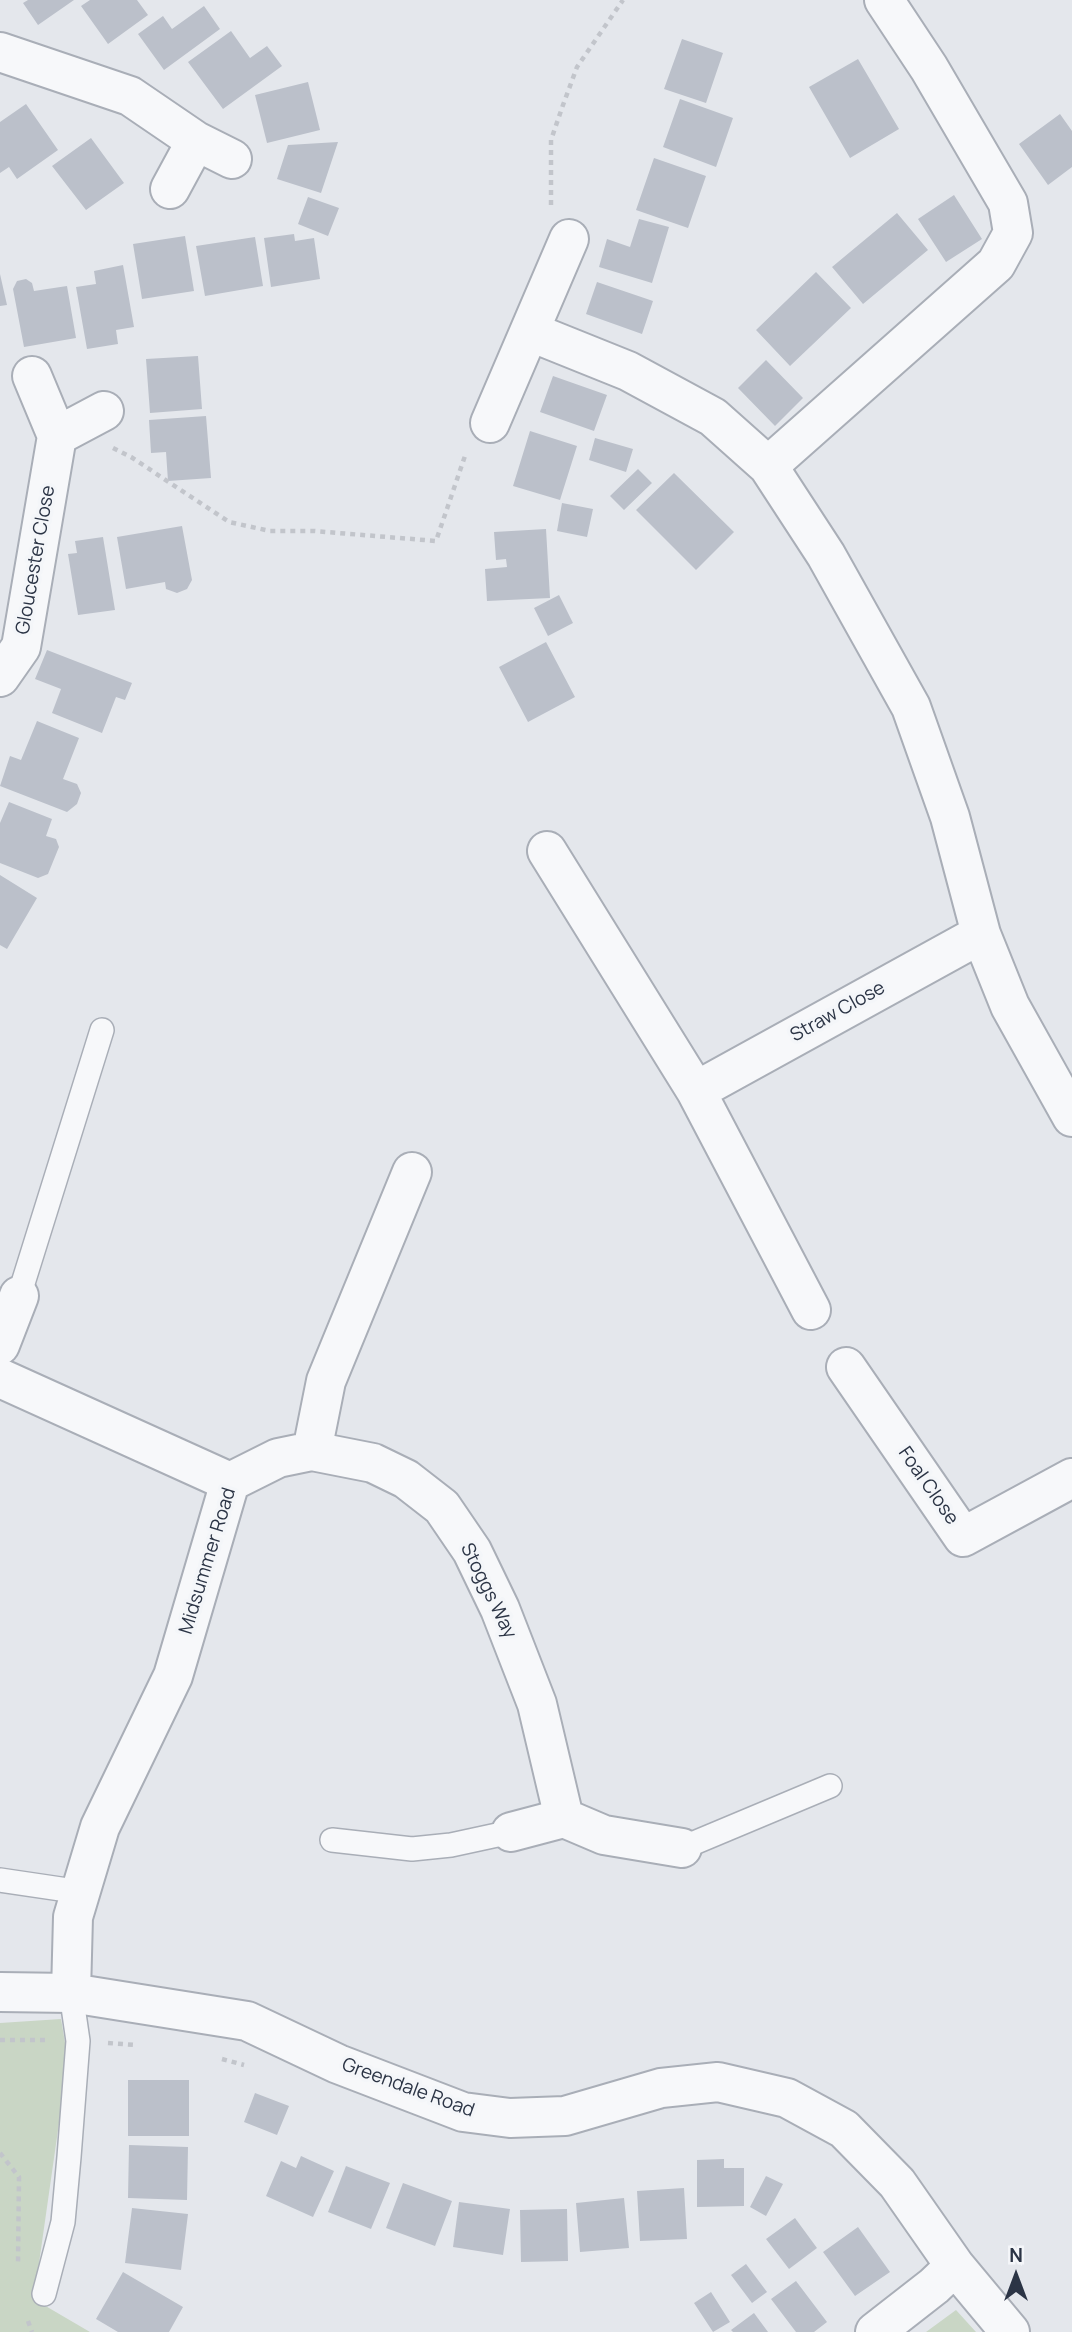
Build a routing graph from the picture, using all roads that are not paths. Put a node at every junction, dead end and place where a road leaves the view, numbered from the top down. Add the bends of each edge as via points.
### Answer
1 (884, 0) edge
2 (0, 52) edge
3 (197, 141) junction
4 (232, 159) dead end
5 (170, 189) dead end
6 (560, 227) road end
7 (531, 332) junction
8 (32, 376) dead end
9 (479, 435) road end
10 (768, 466) junction
11 (0, 677) edge
12 (547, 851) dead end
13 (981, 934) junction
14 (102, 1030) dead end
15 (696, 1091) junction
16 (1072, 1117) edge
17 (412, 1172) dead end
18 (19, 1296) joint
19 (811, 1310) dead end
20 (0, 1345) edge
21 (846, 1367) dead end
22 (0, 1377) edge
23 (312, 1451) junction
24 (1072, 1478) edge
25 (230, 1482) junction
26 (830, 1786) dead end
27 (564, 1818) junction
28 (511, 1832) joint
29 (332, 1840) dead end
30 (682, 1848) joint
31 (0, 1880) edge
32 (77, 1905) junction
33 (0, 1992) edge
34 (71, 1993) junction
35 (955, 2266) junction
36 (44, 2294) dead end
37 (875, 2332) edge
38 (1010, 2332) edge

1 - 10 street via 1008,204 1013,233 996,264
2 - 3 street via 130,96
3 - 4 street
3 - 5 street
6 - 7 street
7 - 9 street
7 - 10 street via 628,372 712,417
8 - 11 street, Gloucester Close via 78,425 21,647
10 - 13 street via 826,555 911,708 950,817
12 - 15 street
13 - 15 street, Straw Close
13 - 16 street via 1010,1006
14 - 18 lane
15 - 19 street
17 - 23 street via 326,1381
18 - 20 street
21 - 24 street, Foal Close via 963,1537
22 - 25 street
23 - 25 street, Midsummer Road via 278,1458
23 - 27 street, Stoggs Way via 373,1463 406,1479 442,1507 472,1551 500,1609 537,1704
25 - 32 street, Midsummer Road via 173,1676 100,1826
26 - 30 lane
27 - 28 street
27 - 30 street via 604,1835
28 - 29 lane via 412,1849
31 - 32 lane
32 - 34 street, Midsummer Road
33 - 34 street, Greendale Road
34 - 35 street, Greendale Road via 247,2021 338,2064 463,2112 510,2118 565,2116 660,2088 718,2082 787,2098 844,2129 897,2183
34 - 36 lane via 78,2041 69,2157 63,2222
35 - 37 street
35 - 38 street, Greendale Road

